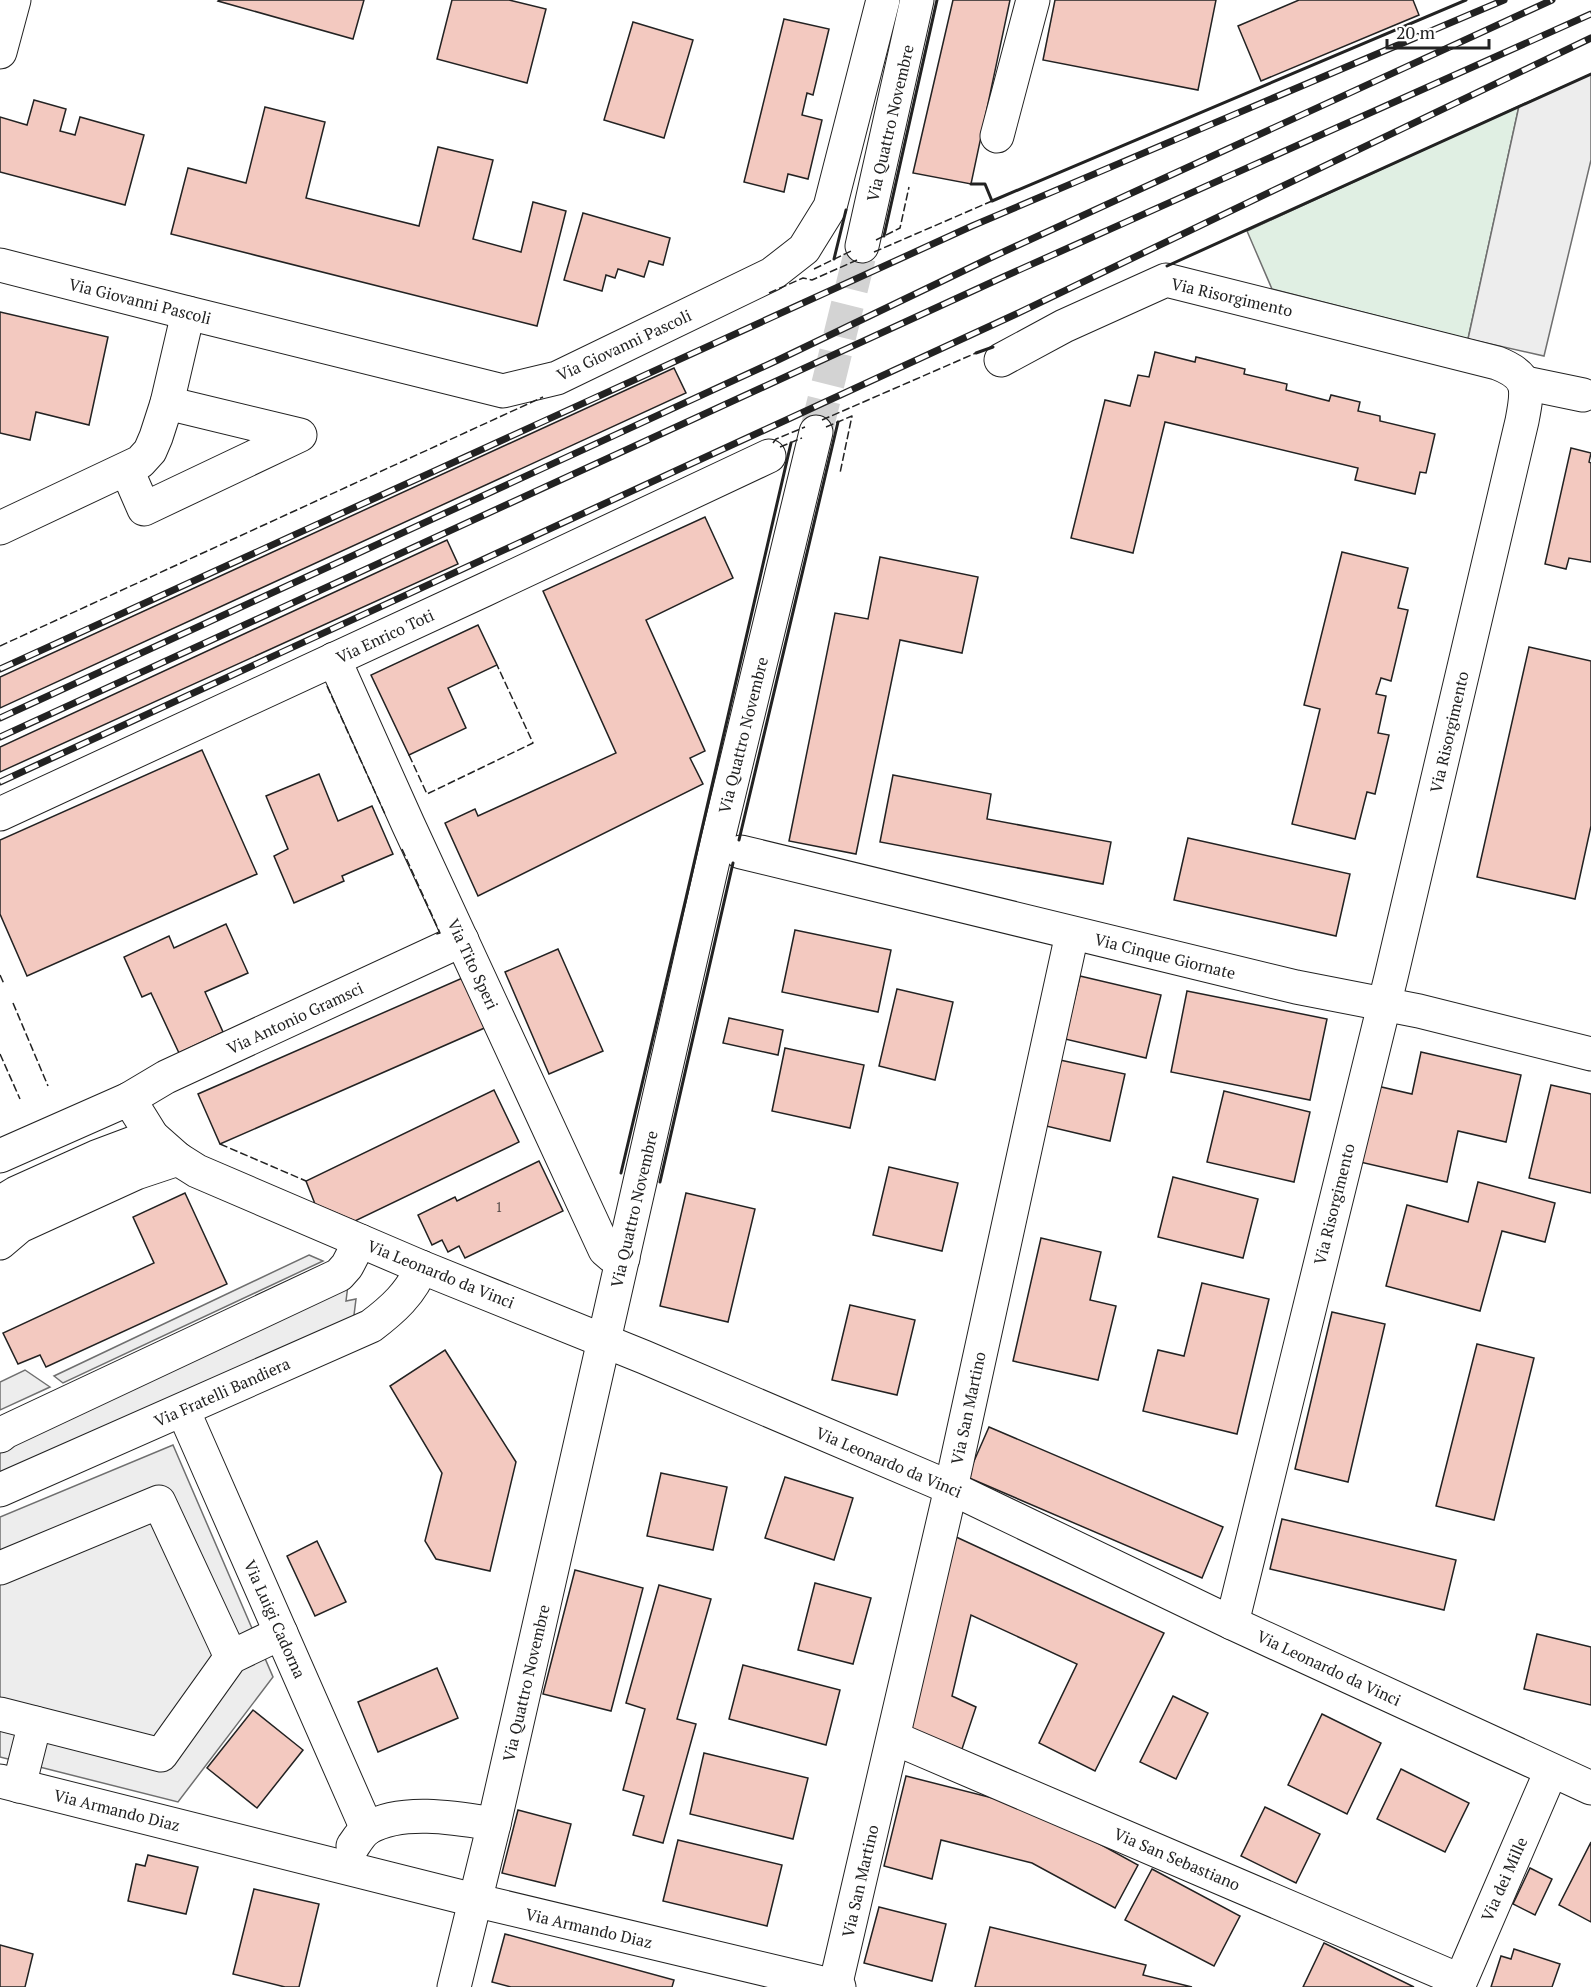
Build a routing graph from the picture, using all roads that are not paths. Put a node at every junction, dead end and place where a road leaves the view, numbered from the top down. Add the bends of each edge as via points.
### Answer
1 (14, 0) edge
2 (883, 0) edge
3 (917, 0) edge
4 (1033, 0) edge
5 (0, 52) edge
6 (997, 136) dead end
7 (862, 246) tunnel mouth
8 (0, 265) edge
9 (188, 313) junction
10 (1001, 360) dead end
11 (1525, 383) junction
12 (1583, 394) dead end
13 (166, 403) junction
14 (816, 432) tunnel mouth
15 (770, 456) dead end
16 (127, 470) junction
17 (0, 528) edge
18 (334, 659) junction
19 (0, 814) edge
20 (741, 852) dead end
21 (1072, 934) junction
22 (462, 940) junction
23 (1383, 1005) junction
24 (1591, 1054) edge
25 (129, 1099) junction
26 (152, 1136) junction
27 (0, 1156) edge
28 (178, 1160) junction
29 (0, 1210) edge
30 (360, 1241) junction
31 (0, 1243) edge
32 (623, 1258) junction
33 (421, 1267) junction
34 (604, 1340) junction
35 (183, 1410) junction
36 (0, 1436) edge
37 (951, 1488) junction
38 (0, 1490) edge
39 (0, 1568) edge
40 (1232, 1623) junction
41 (281, 1633) junction
42 (231, 1657) junction
43 (0, 1714) edge
44 (35, 1723) junction
45 (894, 1738) junction
46 (1551, 1771) junction
47 (10, 1784) edge
48 (1591, 1788) edge
49 (494, 1824) junction
50 (367, 1829) junction
51 (340, 1865) junction
52 (474, 1900) junction
53 (1459, 1983) edge
54 (453, 1987) edge
55 (836, 1987) edge

1 - 5 street
2 - 9 street, Via Giovanni Pascoli via 830,207 804,249 772,274 557,378 502,391
3 - 7 street, Via Quattro Novembre
4 - 6 street
8 - 9 street, Via Giovanni Pascoli
9 - 13 street
10 - 11 street, Via Risorgimento via 1064,326 1166,280 1497,363 1513,369
11 - 12 street
11 - 23 street, Via Risorgimento via 1522,422
13 - 16 street via 150,451
13 - 16 street via 300,435 144,509
14 - 32 street, Via Quattro Novembre via 714,855
15 - 18 street, Via Enrico Toti
16 - 17 street
18 - 19 street, Via Enrico Toti
18 - 22 street, Via Tito Speri
20 - 21 street, Via Cinque Giornate
21 - 23 street, Via Cinque Giornate
21 - 37 street, Via San Martino
22 - 25 street, Via Antonio Gramsci via 166,1077
22 - 32 street, Via Tito Speri via 605,1250
23 - 24 street, Via Cinque Giornate
23 - 40 street, Via Risorgimento
25 - 26 street, Via Leonardo da Vinci
25 - 27 street, Via Antonio Gramsci
26 - 28 street, Via Leonardo da Vinci
26 - 29 street via 24,1189 8,1198
28 - 30 street, Via Leonardo da Vinci via 197,1172
28 - 31 street via 136,1173 20,1226
30 - 33 street, Via Leonardo da Vinci
30 - 36 street via 339,1275
32 - 34 street, Via Quattro Novembre
33 - 34 street, Via Leonardo da Vinci
33 - 35 street, Via Fratelli Bandiera via 405,1295 371,1326
34 - 37 street, Via Leonardo da Vinci
34 - 49 street, Via Quattro Novembre
35 - 38 street, Via Fratelli Bandiera
35 - 41 street, Via Luigi Cadorna
37 - 40 street, Via Leonardo da Vinci
37 - 45 street, Via San Martino
39 - 42 street via 159,1502
40 - 46 street, Via Leonardo da Vinci
41 - 42 street
41 - 50 street, Via Luigi Cadorna
42 - 44 street via 161,1755
43 - 44 street
44 - 47 street
45 - 53 street, Via San Sebastiano
45 - 55 street, Via San Martino
46 - 48 street, Via Leonardo da Vinci
46 - 53 street, Via dei Mille
47 - 51 street, Via Armando Diaz
49 - 50 street via 420,1817 382,1822
49 - 52 street, Via Quattro Novembre
50 - 51 street
51 - 52 street, Via Armando Diaz
52 - 54 street, Via Quattro Novembre
52 - 55 street, Via Armando Diaz

